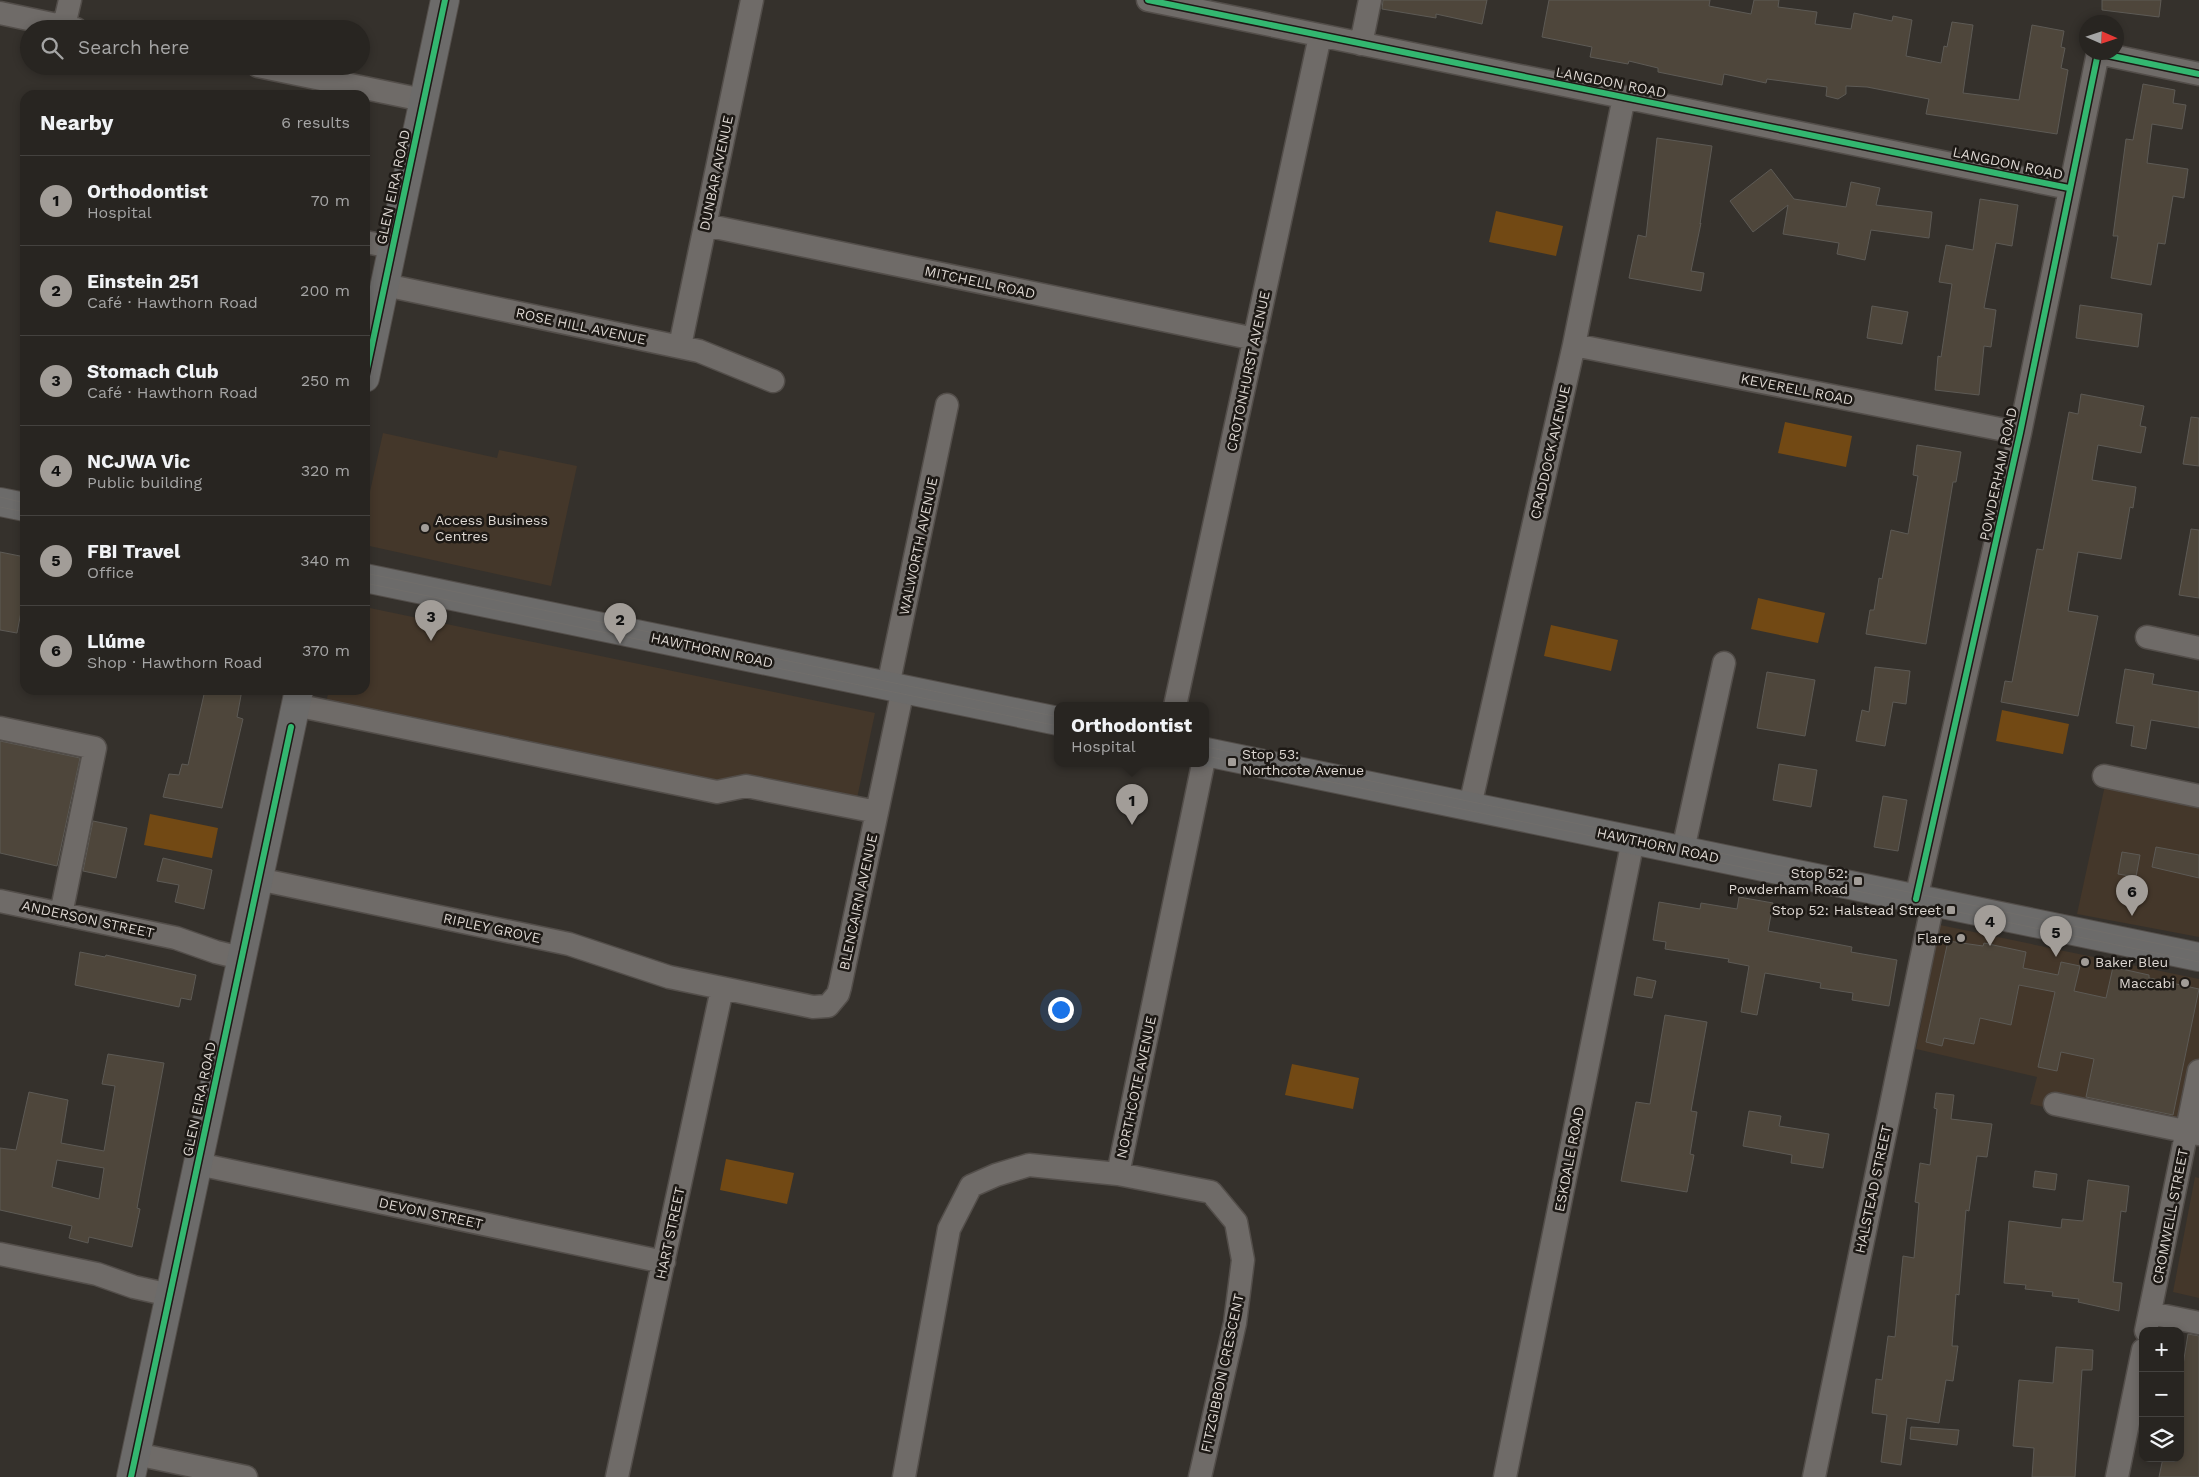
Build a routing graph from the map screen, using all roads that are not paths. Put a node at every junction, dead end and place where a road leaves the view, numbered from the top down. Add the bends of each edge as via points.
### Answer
1 (70, 0) edge
2 (445, 0) edge
3 (752, 0) edge
4 (1148, 0) edge
5 (1370, 0) edge
6 (0, 13) edge
7 (33, 20) edge
8 (70, 20) edge
9 (1320, 36) junction
10 (1361, 44) junction
11 (2124, 58) edge
12 (2096, 60) edge
13 (2199, 74) edge
14 (302, 75) edge
15 (1624, 97) junction
16 (423, 100) junction
17 (2069, 188) junction
18 (705, 225) junction
19 (370, 243) edge
20 (393, 247) junction
21 (385, 285) junction
22 (1255, 339) junction
23 (1574, 345) junction
24 (680, 346) junction
25 (370, 355) edge
26 (773, 381) dead end
27 (947, 405) dead end
28 (2020, 433) junction
29 (0, 502) edge
30 (20, 506) edge
31 (370, 579) edge
32 (2147, 637) dead end
33 (2199, 648) edge
34 (1724, 663) dead end
35 (896, 687) junction
36 (297, 698) edge
37 (1176, 702) edge
38 (1054, 720) edge
39 (0, 728) edge
40 (1209, 753) edge
41 (1202, 767) edge
42 (2104, 776) dead end
43 (2199, 796) edge
44 (1470, 806) junction
45 (877, 812) junction
46 (1633, 840) junction
47 (1683, 850) junction
48 (258, 879) junction
49 (1924, 900) junction
50 (0, 901) edge
51 (62, 914) junction
52 (243, 951) junction
53 (2199, 957) edge
54 (722, 989) junction
55 (2199, 1071) edge
56 (2054, 1104) dead end
57 (2193, 1133) edge
58 (198, 1164) junction
59 (1118, 1174) junction
60 (0, 1254) edge
61 (664, 1262) junction
62 (171, 1289) junction
63 (2148, 1322) edge
64 (2199, 1323) edge
65 (2139, 1370) edge
66 (133, 1466) edge
67 (246, 1477) edge
68 (618, 1477) edge
69 (904, 1477) edge
70 (1200, 1477) edge
71 (1505, 1477) edge
72 (1814, 1477) edge
73 (2117, 1477) edge

1 - 8 street
2 - 16 main road, GLEN EIRA ROAD
3 - 18 street, DUNBAR AVENUE
4 - 9 street, LANGDON ROAD
5 - 10 street
6 - 7 street
9 - 10 street, LANGDON ROAD
9 - 22 street, CROTONHURST AVENUE
10 - 15 street, LANGDON ROAD
11 - 13 street
12 - 17 street, POWDERHAM ROAD
14 - 16 street
15 - 17 street, LANGDON ROAD
15 - 23 street, CRADDOCK AVENUE
16 - 20 main road, GLEN EIRA ROAD
17 - 28 street, POWDERHAM ROAD
18 - 22 street, MITCHELL ROAD
18 - 24 street, DUNBAR AVENUE
19 - 20 street
20 - 21 main road, GLEN EIRA ROAD
21 - 24 street, ROSE HILL AVENUE
21 - 25 main road, GLEN EIRA ROAD
22 - 37 street, CROTONHURST AVENUE
23 - 28 street, KEVERELL ROAD
23 - 44 street, CRADDOCK AVENUE
24 - 26 street, ROSE HILL AVENUE via 715,356
27 - 35 street, WALWORTH AVENUE
28 - 49 street, POWDERHAM ROAD
29 - 30 main road
31 - 35 main road, HAWTHORN ROAD
32 - 33 street
34 - 47 street
35 - 38 main road, HAWTHORN ROAD
35 - 45 street, BLENCAIRN AVENUE
36 - 45 street via 717,792 746,786
36 - 48 main road, GLEN EIRA ROAD
39 - 51 street via 95,748
40 - 44 main road, HAWTHORN ROAD
41 - 59 street, NORTHCOTE AVENUE
42 - 43 street
44 - 46 main road, HAWTHORN ROAD
45 - 54 street, BLENCAIRN AVENUE via 840,987 834,1001 828,1006 813,1008
46 - 47 main road, HAWTHORN ROAD
46 - 71 street, ESKDALE ROAD
47 - 49 main road, HAWTHORN ROAD
48 - 52 main road, GLEN EIRA ROAD
48 - 54 street, RIPLEY GROVE via 569,944 669,977
49 - 53 main road, HAWTHORN ROAD
49 - 72 street, HALSTEAD STREET
50 - 51 street, ANDERSON STREET
51 - 52 street, ANDERSON STREET via 176,938 216,952
52 - 58 main road, GLEN EIRA ROAD
54 - 61 street, HART STREET
55 - 57 street, CROMWELL STREET
56 - 57 street
57 - 63 street, CROMWELL STREET
58 - 61 street, DEVON STREET
58 - 62 main road, GLEN EIRA ROAD
59 - 69 street, NORTHCOTE AVENUE via 1029,1165 996,1174 971,1186 949,1229
59 - 70 street, FITZGIBBON CRESCENT via 1211,1192 1236,1222 1243,1260 1235,1323
60 - 62 street via 97,1274 134,1287
61 - 68 street, HART STREET
62 - 66 main road, GLEN EIRA ROAD
63 - 64 street
65 - 73 street
66 - 67 street

